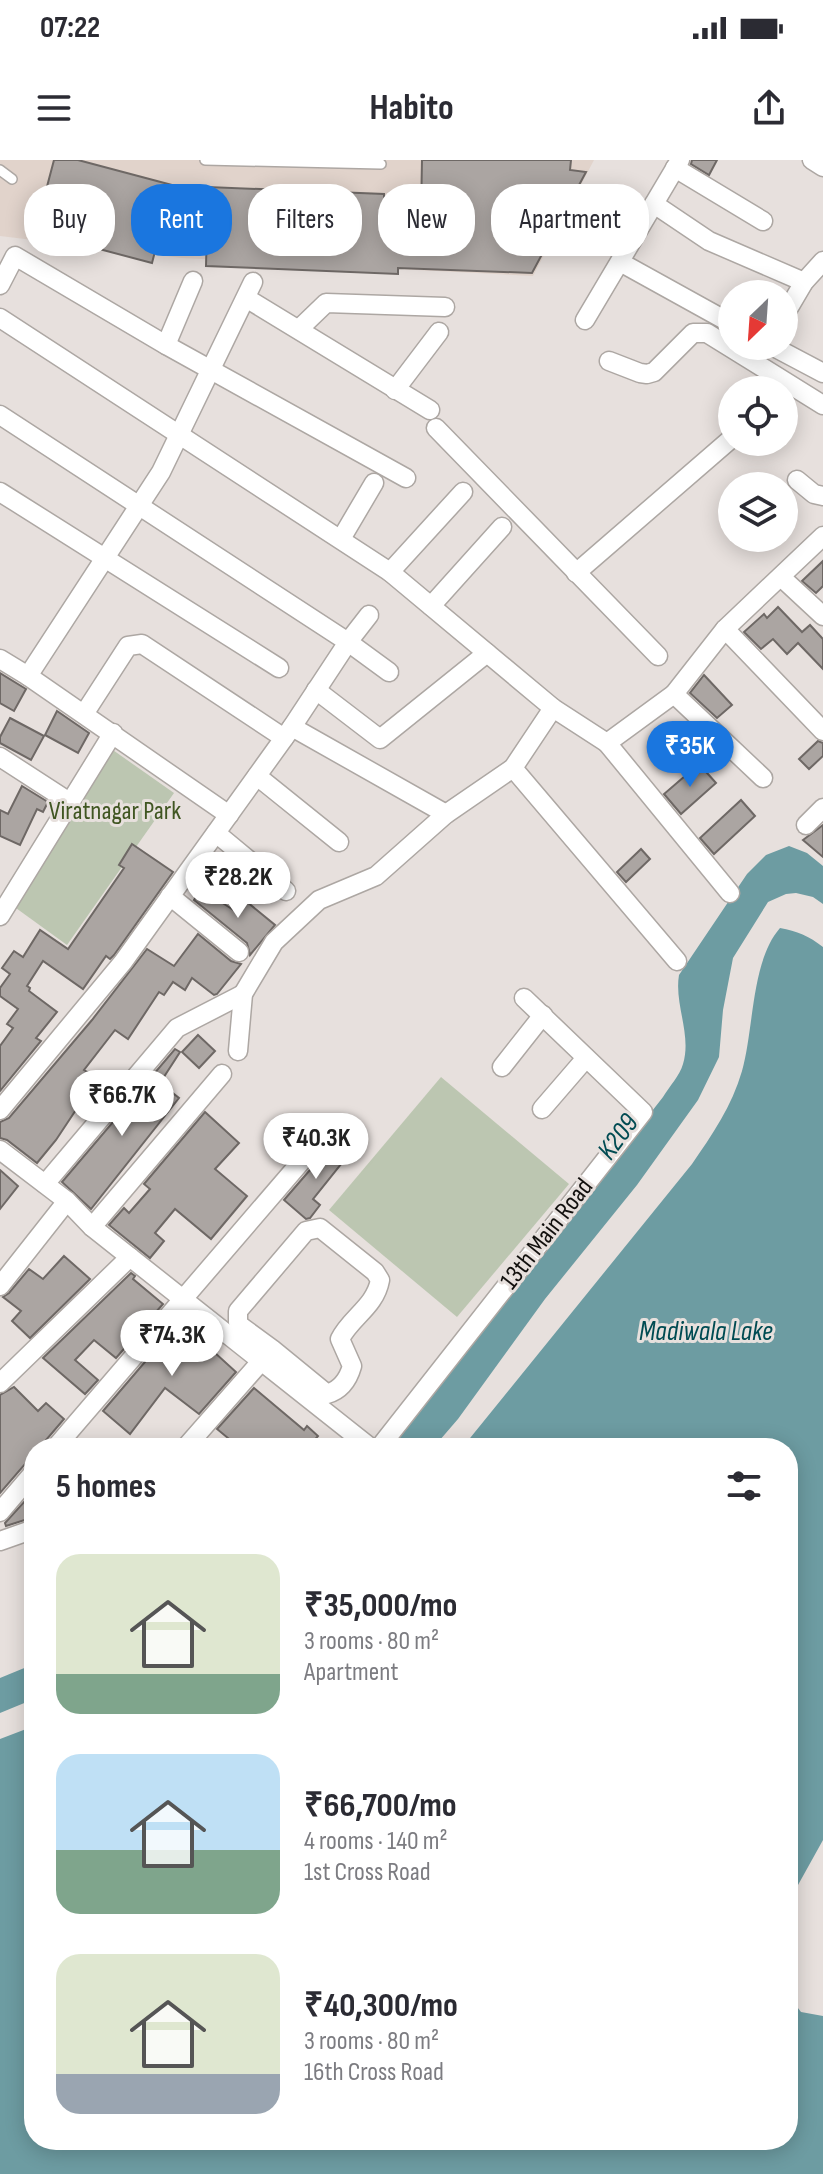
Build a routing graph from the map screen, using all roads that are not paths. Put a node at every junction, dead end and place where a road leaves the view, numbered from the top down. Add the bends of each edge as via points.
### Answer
1 (205, 160) edge
2 (812, 160) edge
3 (381, 164) dead end
4 (677, 164) edge
5 (823, 167) edge
6 (0, 170) edge
7 (12, 179) dead end
8 (654, 204) junction
9 (763, 221) dead end
10 (823, 261) edge
11 (620, 262) junction
12 (193, 281) dead end
13 (804, 282) junction
14 (0, 285) edge
15 (798, 292) edge
16 (445, 307) dead end
17 (718, 316) edge
18 (0, 318) edge
19 (585, 320) dead end
20 (299, 329) junction
21 (439, 332) dead end
22 (166, 345) junction
23 (798, 360) edge
24 (609, 361) dead end
25 (210, 368) junction
26 (817, 370) edge
27 (768, 376) edge
28 (798, 383) edge
29 (395, 390) junction
30 (798, 394) edge
31 (823, 405) edge
32 (0, 415) edge
33 (179, 432) junction
34 (718, 450) edge
35 (406, 478) dead end
36 (798, 481) edge
37 (374, 483) dead end
38 (0, 492) edge
39 (463, 492) dead end
40 (823, 496) edge
41 (139, 505) junction
42 (502, 527) dead end
43 (823, 536) edge
44 (341, 539) junction
45 (105, 558) junction
46 (390, 572) junction
47 (576, 573) junction
48 (781, 577) junction
49 (431, 606) junction
50 (369, 615) dead end
51 (823, 616) edge
52 (725, 629) junction
53 (348, 642) junction
54 (487, 653) junction
55 (658, 656) dead end
56 (0, 659) edge
57 (279, 668) dead end
58 (389, 672) dead end
59 (28, 676) junction
60 (316, 690) junction
61 (674, 694) junction
62 (553, 708) junction
63 (84, 714) junction
64 (823, 731) edge
65 (288, 732) junction
66 (113, 733) junction
67 (607, 743) junction
68 (0, 757) edge
69 (513, 768) junction
70 (257, 776) junction
71 (763, 778) dead end
72 (71, 803) junction
73 (823, 808) edge
74 (446, 814) junction
75 (229, 815) junction
76 (806, 825) dead end
77 (216, 833) junction
78 (339, 842) dead end
79 (286, 891) dead end
80 (730, 893) dead end
81 (170, 896) junction
82 (0, 916) edge
83 (239, 952) dead end
84 (677, 961) dead end
85 (243, 994) junction
86 (524, 998) dead end
87 (543, 1015) junction
88 (238, 1051) dead end
89 (586, 1058) junction
90 (502, 1067) dead end
91 (222, 1074) dead end
92 (542, 1109) dead end
93 (0, 1110) edge
94 (330, 1128) dead end
95 (3, 1157) edge
96 (45, 1184) junction
97 (67, 1201) junction
98 (92, 1227) junction
99 (130, 1257) junction
100 (0, 1286) edge
101 (183, 1299) junction
102 (267, 1356) junction
103 (0, 1383) edge
104 (64, 1438) edge
105 (194, 1438) edge
106 (360, 1438) edge
107 (387, 1438) edge
108 (24, 1484) edge
109 (0, 1512) edge
110 (24, 1533) edge
111 (0, 1541) edge

1 - 3 lane
2 - 5 street
4 - 8 street
4 - 9 street
6 - 7 lane
8 - 11 street
8 - 13 street via 709,241
10 - 13 street
11 - 17 street
11 - 19 street
12 - 22 street
13 - 15 street
14 - 22 street via 15,256
16 - 20 street via 326,303
18 - 33 street
20 - 25 street via 249,290
20 - 29 street
21 - 29 street
22 - 25 street
23 - 26 street
24 - 27 street via 654,372 699,331
25 - 33 street
25 - 35 street
26 - 28 street
29 - 47 street via 433,419
30 - 31 street
32 - 41 street
33 - 41 street
33 - 44 street
34 - 47 street
36 - 40 street
37 - 44 street
38 - 45 street
39 - 46 street
41 - 45 street
41 - 53 street
42 - 49 street
43 - 48 street
44 - 46 street
45 - 57 street
45 - 59 street
46 - 49 street
47 - 55 street
48 - 51 street
48 - 52 street
49 - 54 street
50 - 53 street
52 - 61 street
52 - 64 street
53 - 58 street
53 - 60 street
54 - 60 street via 380,739
54 - 62 street
56 - 59 street
59 - 63 street
60 - 65 street
61 - 67 street
61 - 71 street
62 - 67 street
62 - 69 street
63 - 65 street via 135,643
63 - 66 street
65 - 70 street
65 - 74 street
66 - 72 street
66 - 75 street
67 - 80 street
68 - 72 street
69 - 74 street
69 - 84 street
70 - 75 street
70 - 78 street
72 - 82 street
73 - 76 street
74 - 85 street via 376,876 319,900 274,942
75 - 77 street
77 - 79 street
77 - 81 street
81 - 83 street
81 - 93 street via 123,962
85 - 88 street
85 - 96 street via 177,1028
86 - 87 street, 13th Main Road
87 - 89 street, 13th Main Road
87 - 90 street
89 - 92 street
89 - 107 street, 13th Main Road via 643,1112
91 - 98 street
94 - 101 street
95 - 96 street
96 - 97 street
97 - 98 street
97 - 100 street
98 - 99 street
99 - 101 street
99 - 103 street
101 - 102 street
101 - 104 street
102 - 102 street via 238,1323 238,1311 306,1231 320,1228 380,1280 366,1310 340,1339 352,1366 349,1376 327,1394
102 - 105 street
102 - 106 street
108 - 109 street
110 - 111 street

